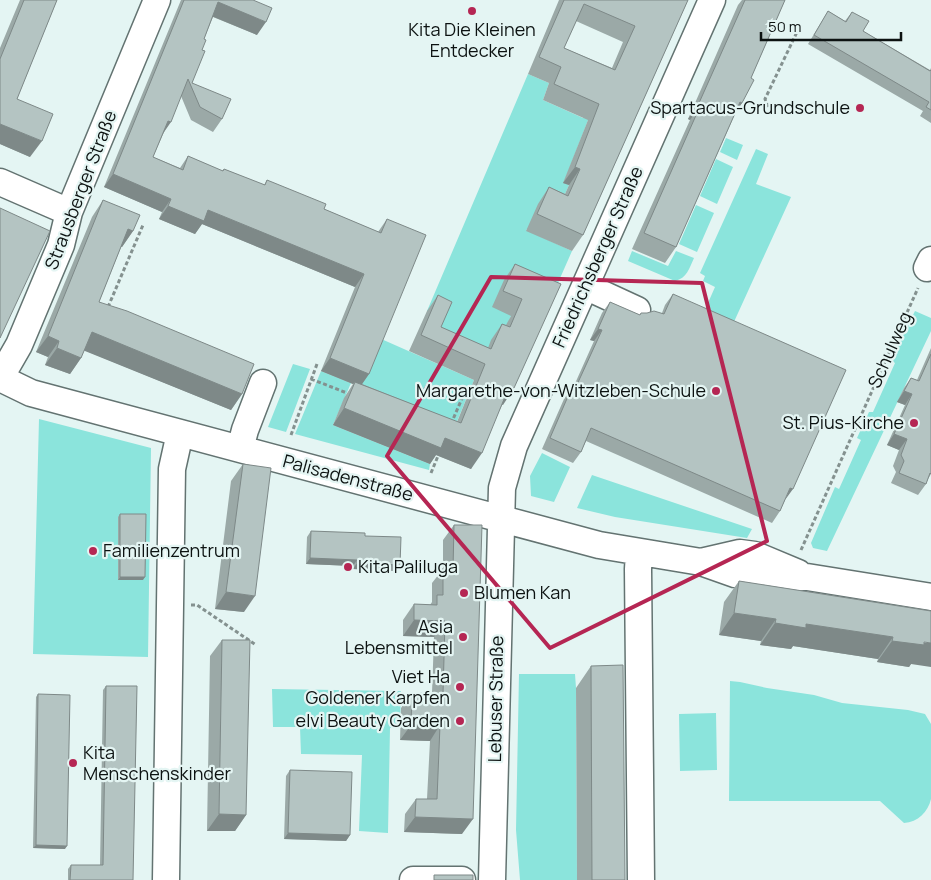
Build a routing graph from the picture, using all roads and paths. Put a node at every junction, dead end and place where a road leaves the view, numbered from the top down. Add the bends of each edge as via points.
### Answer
1 (156, 0) edge
2 (712, 0) edge
3 (797, 32) dead end
4 (768, 107) dead end
5 (0, 182) edge
6 (69, 212) junction
7 (143, 225) dead end
8 (929, 264) edge
9 (585, 286) junction
10 (637, 310) dead end
11 (105, 314) edge
12 (317, 364) dead end
13 (0, 378) edge
14 (311, 380) junction
15 (263, 384) dead end
16 (347, 393) dead end
17 (463, 396) dead end
18 (450, 426) edge
19 (180, 433) junction
20 (291, 435) dead end
21 (240, 449) junction
22 (438, 456) edge
23 (431, 473) dead end
24 (500, 519) junction
25 (801, 550) dead end
26 (639, 553) junction
27 (931, 597) edge
28 (169, 605) junction
29 (256, 645) dead end
30 (166, 880) edge
31 (413, 880) edge
32 (462, 880) edge
33 (492, 880) edge
34 (641, 880) edge

1 - 6 street, Strausberger Straße
2 - 9 street, Friedrichsberger Straße
3 - 4 path via 765,99
5 - 6 street
6 - 13 street, Strausberger Straße via 61,244 19,345
7 - 11 path
8 - 25 path, Schulweg
9 - 10 street
9 - 24 street, Friedrichsberger Straße via 514,446 502,488
12 - 14 path
13 - 19 street, Palisadenstraße via 31,392
14 - 16 path
14 - 20 path
15 - 21 street
17 - 18 path
19 - 21 street, Palisadenstraße
19 - 28 street via 172,469
21 - 24 street, Palisadenstraße
22 - 23 path
24 - 26 street, Palisadenstraße
24 - 33 street, Lebuser Straße
26 - 27 street, Palisadenstraße via 701,562 736,574 807,577
26 - 34 street
28 - 29 path via 197,605
28 - 30 street
31 - 32 street

